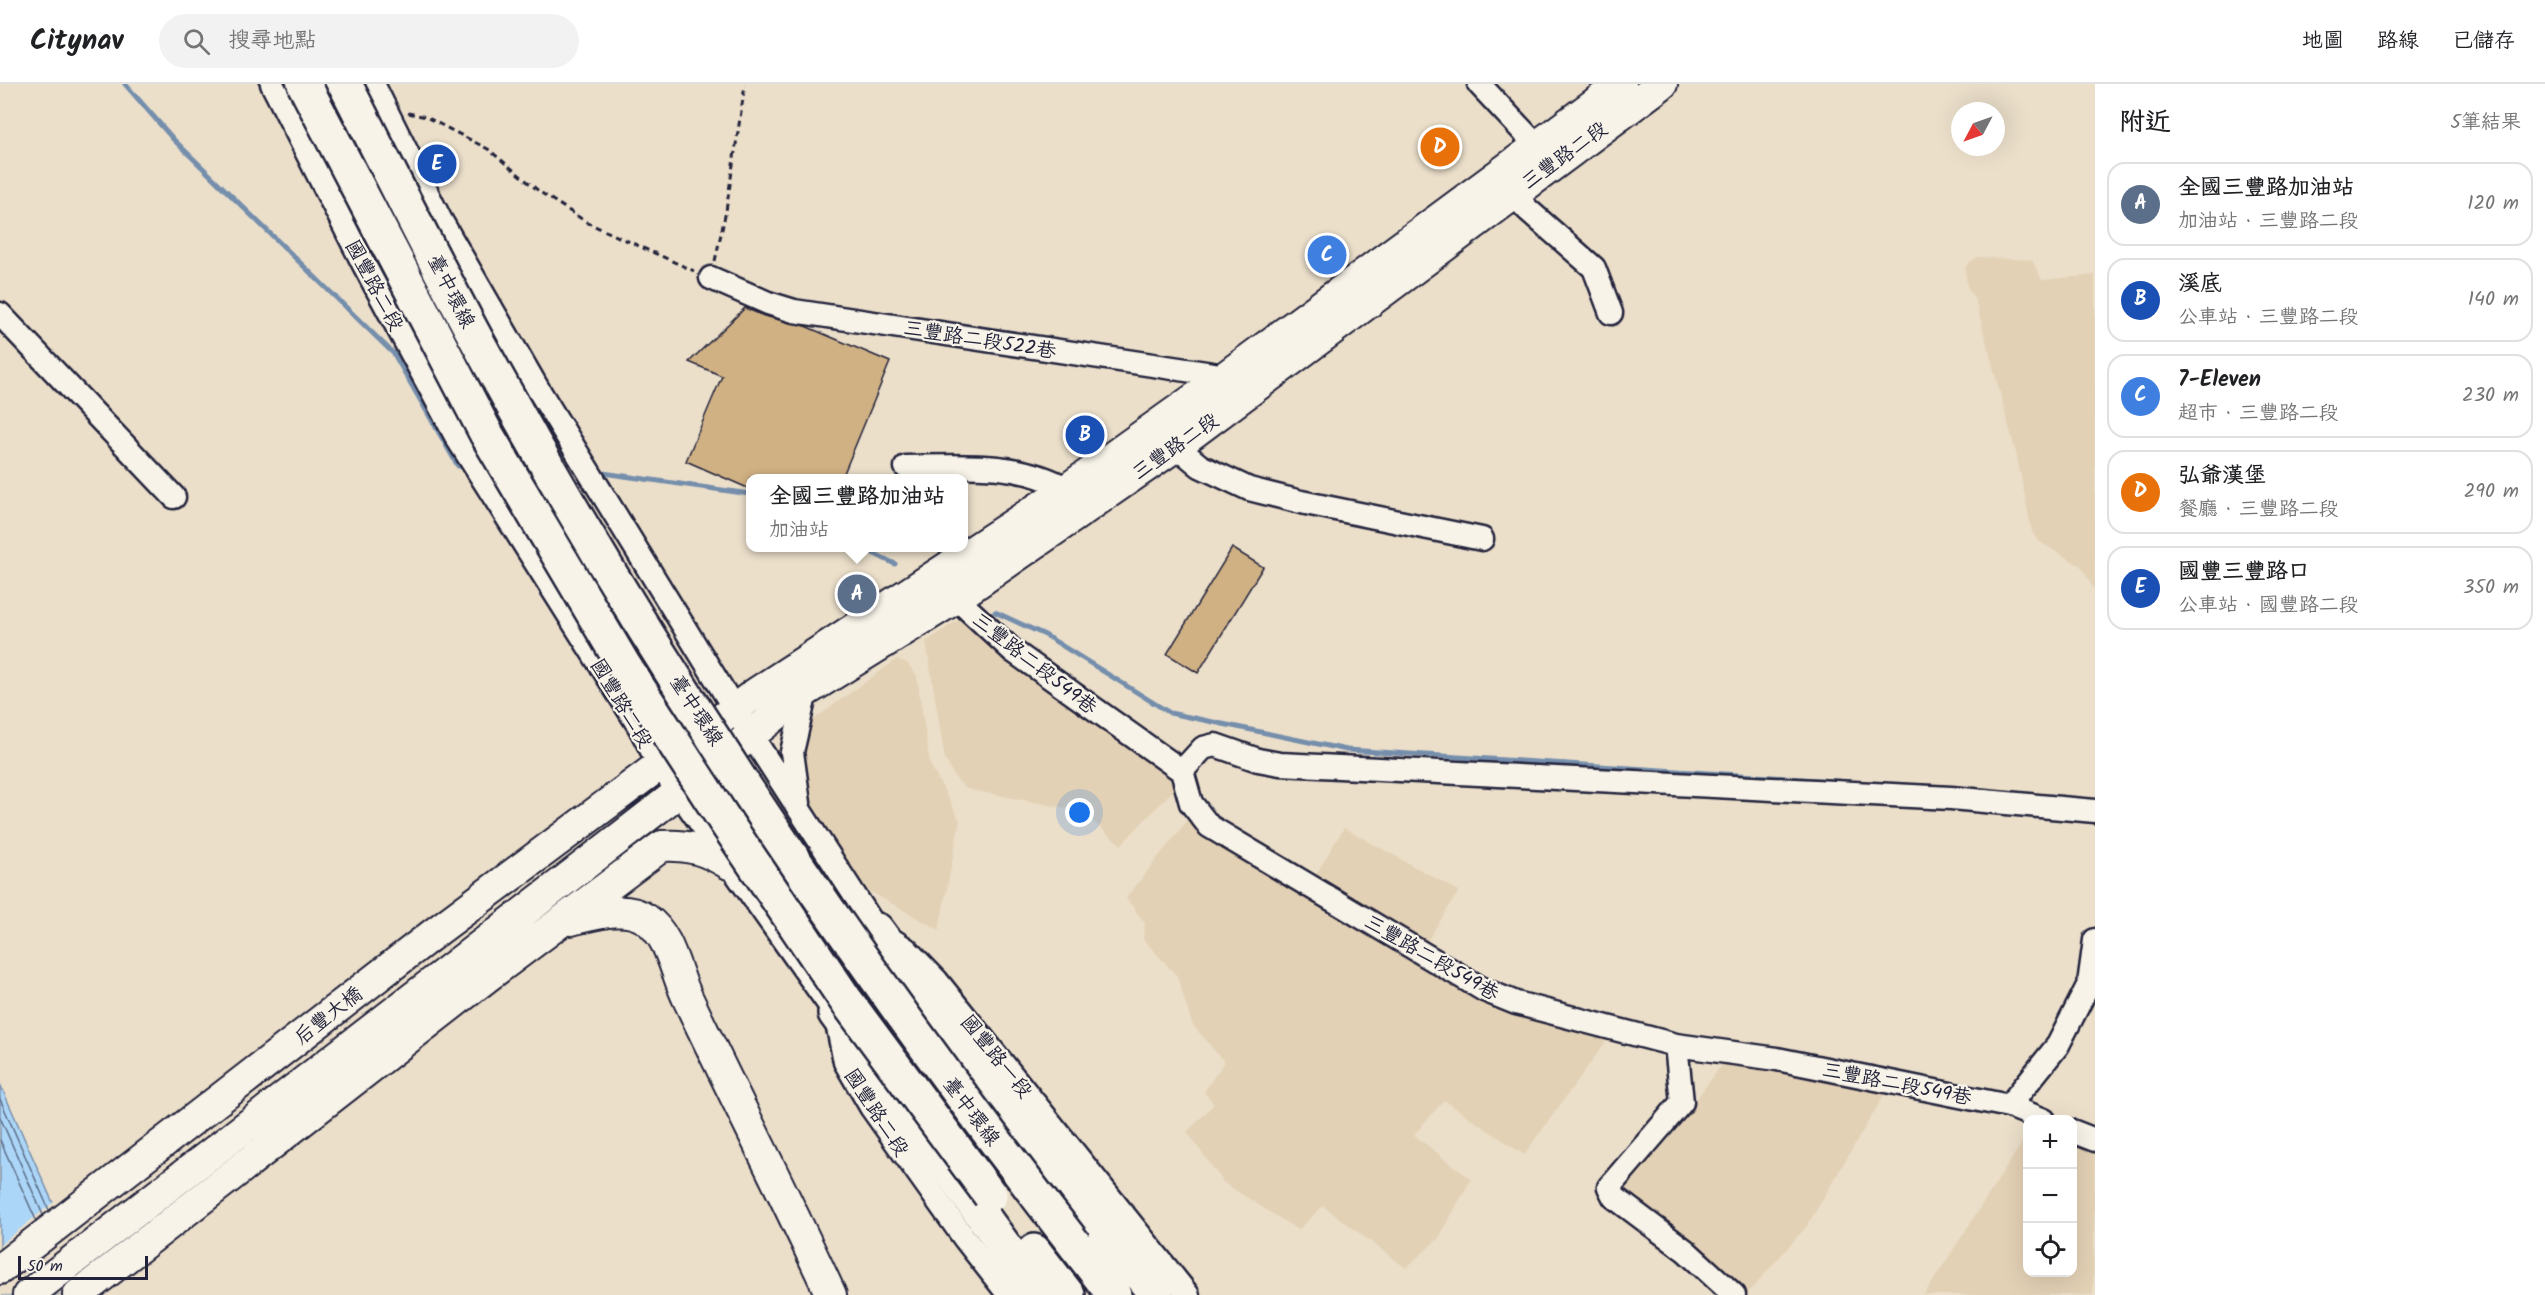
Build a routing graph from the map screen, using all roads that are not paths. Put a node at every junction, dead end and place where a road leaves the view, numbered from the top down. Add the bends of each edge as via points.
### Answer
1 (272, 84) edge
2 (304, 84) edge
3 (323, 84) edge
4 (345, 84) edge
5 (373, 84) edge
6 (1479, 84) edge
7 (1621, 84) edge
8 (1662, 84) edge
9 (386, 108) junction
10 (345, 126) junction
11 (1536, 146) junction
12 (1504, 184) junction
13 (711, 278) road end
14 (1611, 313) dead end
15 (0, 314) edge
16 (523, 364) junction
17 (1236, 385) junction
18 (482, 388) junction
19 (1176, 446) junction
20 (906, 467) dead end
21 (1067, 489) junction
22 (174, 497) dead end
23 (1482, 539) dead end
24 (938, 573) junction
25 (956, 598) junction
26 (806, 691) junction
27 (735, 710) junction
28 (751, 735) junction
29 (702, 754) junction
30 (660, 766) junction
31 (1182, 771) junction
32 (677, 792) junction
33 (2095, 811) edge
34 (806, 821) junction
35 (729, 864) junction
36 (562, 922) junction
37 (877, 930) junction
38 (2095, 940) edge
39 (933, 1008) junction
40 (835, 1012) junction
41 (1676, 1045) junction
42 (2009, 1106) junction
43 (2033, 1115) edge
44 (2077, 1133) edge
45 (2095, 1140) edge
46 (0, 1269) edge
47 (28, 1295) edge
48 (78, 1295) edge
49 (831, 1295) edge
50 (1009, 1295) edge
51 (1040, 1295) edge
52 (1068, 1295) edge
53 (1114, 1295) edge
54 (1156, 1295) edge
55 (1188, 1295) edge
56 (1734, 1295) edge

1 - 30 street, 國豐路二段 via 457,438 639,726
2 - 52 highway, 臺中環線, bridge via 486,433 623,664 845,999
3 - 10 street
4 - 53 highway, 臺中環線, bridge via 490,365 660,654 917,1037
5 - 9 street
6 - 11 street
7 - 11 main road, 三豐路二段
8 - 12 main road, 三豐路二段
9 - 10 street
9 - 16 street via 440,219
10 - 18 street
11 - 12 main road, 三豐路二段
12 - 14 street via 1594,268
12 - 17 main road, 三豐路二段
13 - 17 street, 三豐路二段522巷 via 794,311
15 - 22 street
16 - 18 street
16 - 27 street
17 - 19 main road, 三豐路二段
17 - 21 main road, 三豐路二段
18 - 29 street
19 - 23 street via 1200,466 1249,489
19 - 25 main road, 三豐路二段
20 - 21 street via 1009,470 1048,477
21 - 24 main road, 三豐路二段
24 - 25 street, 三豐路二段549巷
24 - 27 main road, 三豐路二段
25 - 26 main road, 三豐路二段
25 - 31 street, 三豐路二段549巷 via 1013,651
26 - 28 main road, 三豐路二段
26 - 34 street via 792,752 796,798
27 - 28 street
27 - 29 main road, 三豐路二段
28 - 29 main road, 三豐路二段
28 - 34 street
29 - 30 main road, 三豐路二段
29 - 32 main road, 三豐路二段
29 - 39 highway via 841,956
30 - 32 street, 國豐路二段
30 - 46 main road, 后豐大橋 via 433,934
31 - 33 street via 1203,748 1215,745 1280,764 1951,798
31 - 41 street, 三豐路二段549巷 via 1191,803 1209,826 1484,990 1515,1003
32 - 35 street, 國豐路二段
32 - 47 main road, 后豐大橋
34 - 37 street, 國豐路一段
35 - 36 main road via 704,849 662,846
35 - 40 street, 國豐路二段
36 - 48 main road
36 - 49 main road via 608,912 628,913 644,917 657,928
37 - 39 highway
37 - 55 street, 國豐路一段 via 906,949 937,981
38 - 42 street via 2089,984 2058,1045
39 - 54 highway
40 - 50 street, 國豐路二段 via 845,1062 871,1107
40 - 51 highway
41 - 42 street, 三豐路二段549巷 via 1777,1059
41 - 56 street via 1682,1102 1609,1187 1614,1197 1686,1251
42 - 43 street, 三豐路二段549巷
44 - 45 street

